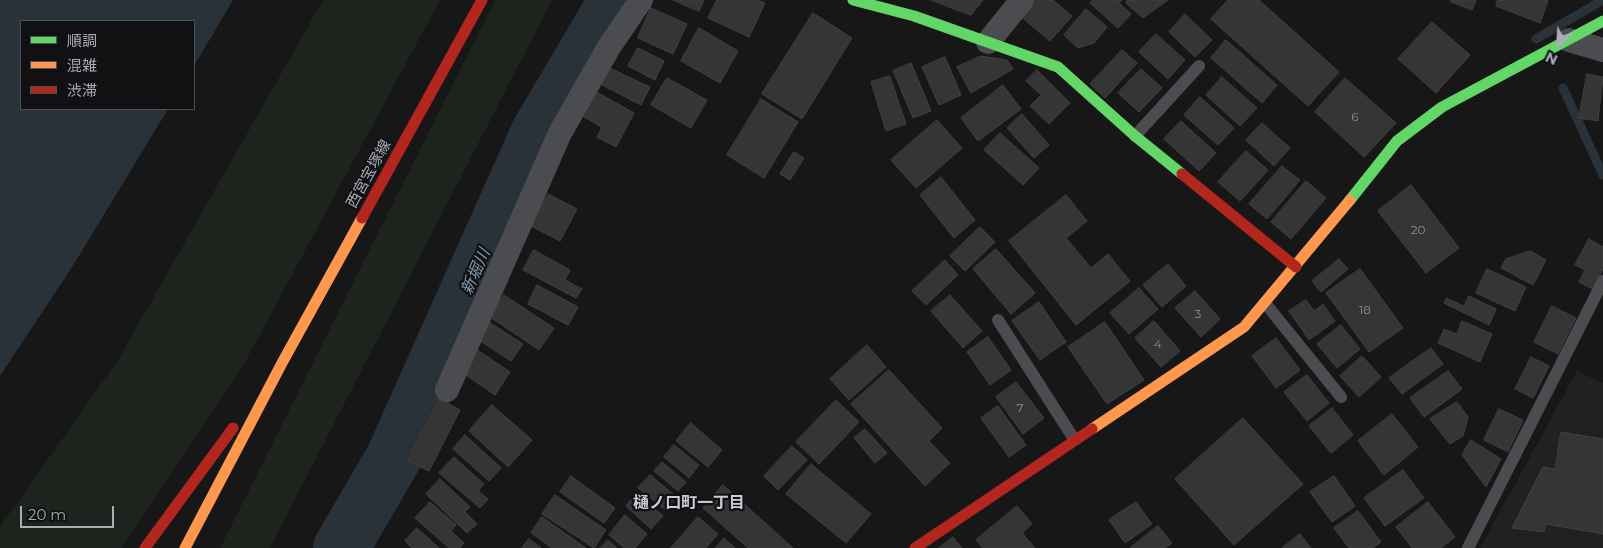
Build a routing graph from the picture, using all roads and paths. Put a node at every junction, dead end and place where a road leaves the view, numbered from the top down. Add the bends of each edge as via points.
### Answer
1 (482, 0) edge
2 (641, 0) edge
3 (853, 0) edge
4 (1022, 0) edge
5 (1603, 21) edge
6 (1569, 40) junction
7 (988, 42) junction
8 (1603, 50) edge
9 (1199, 66) dead end
10 (1135, 136) junction
11 (1296, 267) junction
12 (1603, 281) edge
13 (1265, 303) junction
14 (998, 320) dead end
15 (282, 363) junction
16 (447, 390) dead end
17 (1341, 397) dead end
18 (1074, 439) junction
19 (145, 548) edge
20 (185, 548) edge
21 (915, 548) edge
22 (1468, 548) edge

1 - 15 street, 西宮宝塚線
2 - 16 street via 608,47 560,133
3 - 7 street via 914,16
4 - 7 street
5 - 6 street
6 - 8 street
6 - 11 street via 1442,107 1397,141
7 - 10 street via 1058,68
9 - 10 lane
10 - 11 street
11 - 13 street
12 - 22 lane
13 - 17 lane
13 - 18 street via 1244,327
14 - 18 lane
15 - 19 street, 西宮宝塚線
15 - 20 street, 西宮宝塚線
18 - 21 street

